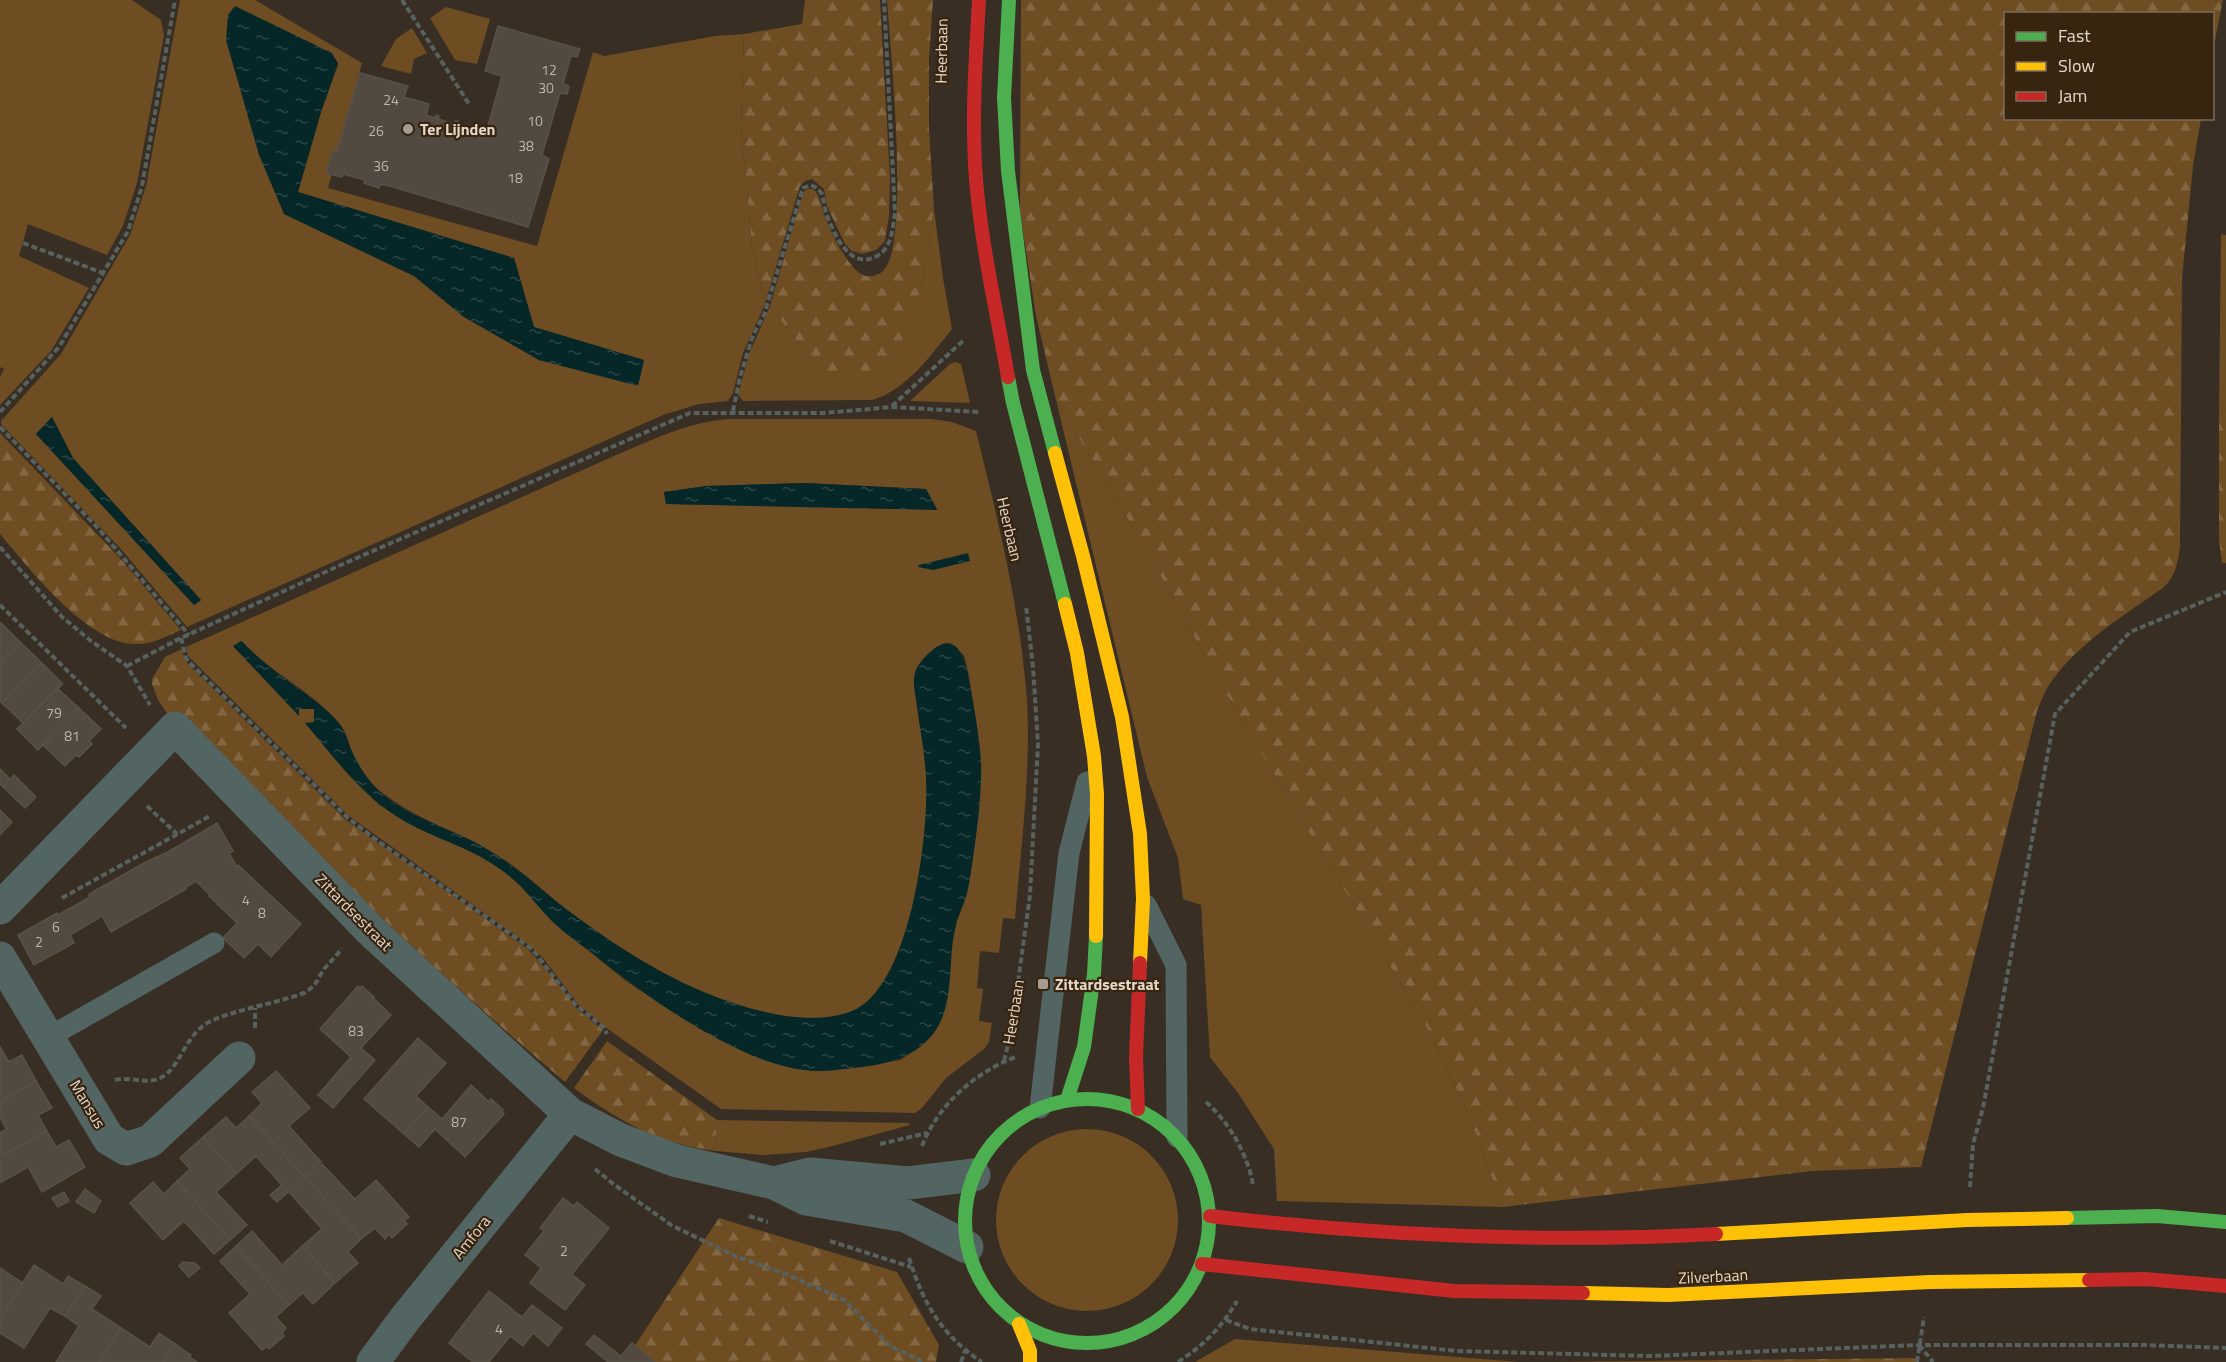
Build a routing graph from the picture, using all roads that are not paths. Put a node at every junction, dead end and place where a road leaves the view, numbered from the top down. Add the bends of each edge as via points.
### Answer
1 (979, 0) edge
2 (1009, 0) edge
3 (1094, 756) junction
4 (1143, 899) junction
5 (0, 908) edge
6 (214, 943) dead end
7 (0, 958) edge
8 (49, 1038) junction
9 (239, 1058) dead end
10 (1067, 1100) junction
11 (1040, 1108) junction
12 (1138, 1109) junction
13 (570, 1114) junction
14 (1177, 1137) junction
15 (974, 1175) junction
16 (774, 1183) junction
17 (1210, 1216) junction
18 (2226, 1222) edge
19 (967, 1247) junction
20 (1202, 1264) junction
21 (2226, 1286) edge
22 (1019, 1323) junction
23 (373, 1362) edge
24 (1030, 1362) edge

1 - 3 main road, Heerbaan via 974,92 981,225 1013,403 1077,652
2 - 4 main road via 1004,98 1008,161 1033,370 1122,717 1140,834
3 - 10 main road, Heerbaan via 1099,837 1094,974 1084,1047
3 - 11 lane, Heerbaan via 1069,853
4 - 12 main road via 1136,1057
4 - 14 lane via 1176,965
5 - 13 street, Zittardsestraat via 175,728 369,930
6 - 8 lane
7 - 8 street, Mansus
8 - 9 street, Mansus via 109,1139 126,1149 150,1141
10 - 11 main road
10 - 12 main road via 1101,1099
11 - 15 main road via 1013,1124 995,1141
12 - 14 main road
13 - 16 street, Zittardsestraat via 621,1140 677,1161
13 - 23 street, Amfora
14 - 17 main road via 1196,1165 1207,1193
15 - 16 street, Zittardsestraat via 908,1183 810,1174
15 - 19 main road via 966,1206
16 - 19 street, Zittardsestraat via 806,1199 906,1216
17 - 18 main road via 1312,1228 1464,1237 1673,1236 1967,1220 2157,1216
17 - 20 main road
19 - 22 main road via 989,1295
20 - 21 main road, Zilverbaan via 1454,1291 1668,1295 1930,1282 2145,1280
20 - 22 main road via 1183,1297 1162,1318 1106,1347 1049,1338
22 - 24 main road

